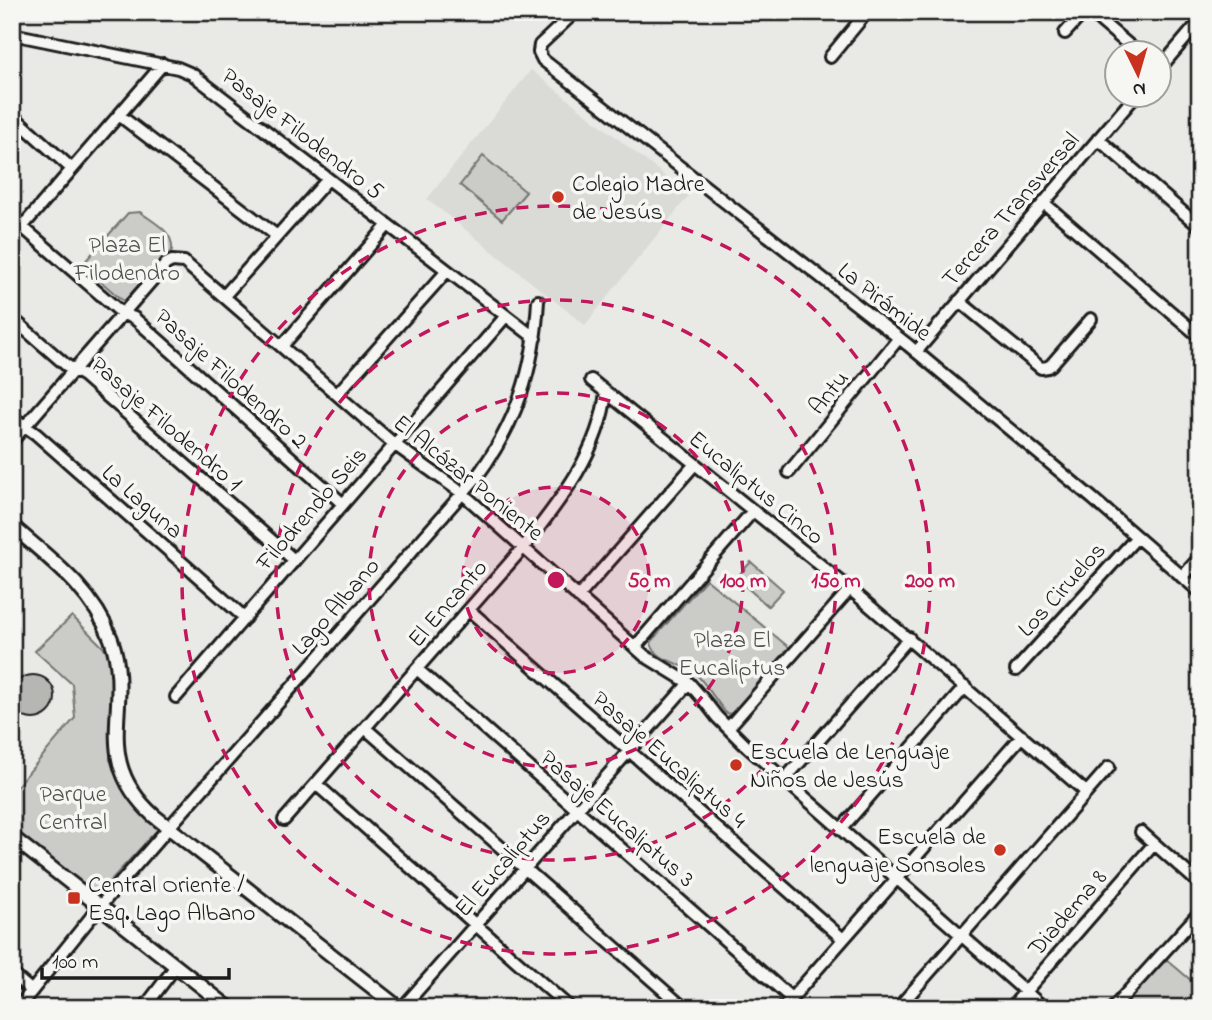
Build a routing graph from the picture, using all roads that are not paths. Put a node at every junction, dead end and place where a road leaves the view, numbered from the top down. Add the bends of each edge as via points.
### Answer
1 (575, 12) edge
2 (867, 12) edge
3 (1084, 12) edge
4 (1090, 12) edge
5 (1200, 21) edge
6 (1065, 33) dead end
7 (12, 34) edge
8 (1121, 38) edge
9 (1174, 52) edge
10 (830, 57) dead end
11 (163, 64) junction
12 (1125, 108) edge
13 (12, 115) edge
14 (119, 115) junction
15 (1098, 139) junction
16 (72, 169) junction
17 (328, 178) junction
18 (1044, 203) junction
19 (12, 218) edge
20 (388, 225) junction
21 (22, 227) junction
22 (1200, 227) edge
23 (277, 236) junction
24 (447, 271) junction
25 (224, 296) junction
26 (538, 301) dead end
27 (960, 301) junction
28 (123, 314) junction
29 (506, 316) junction
30 (12, 318) edge
31 (1091, 319) dead end
32 (1200, 337) edge
33 (535, 338) junction
34 (899, 338) junction
35 (282, 346) junction
36 (916, 352) junction
37 (75, 371) junction
38 (591, 380) dead end
39 (606, 392) junction
40 (337, 394) junction
41 (12, 417) edge
42 (25, 426) junction
43 (12, 442) edge
44 (394, 444) junction
45 (695, 464) junction
46 (789, 472) dead end
47 (463, 493) junction
48 (343, 504) junction
49 (753, 511) junction
50 (12, 526) edge
51 (1137, 537) junction
52 (523, 548) junction
53 (1200, 557) edge
54 (294, 560) junction
55 (1182, 577) junction
56 (850, 589) junction
57 (1200, 592) edge
58 (578, 597) junction
59 (469, 610) junction
60 (245, 618) junction
61 (909, 638) junction
62 (635, 647) junction
63 (417, 669) junction
64 (1016, 670) dead end
65 (688, 683) junction
66 (965, 687) junction
67 (176, 697) dead end
68 (365, 728) junction
69 (728, 728) junction
70 (1021, 736) junction
71 (629, 751) junction
72 (1108, 767) dead end
73 (785, 779) junction
74 (316, 785) junction
75 (1086, 792) junction
76 (577, 810) junction
77 (284, 820) dead end
78 (169, 827) junction
79 (841, 829) junction
80 (1141, 832) dead end
81 (12, 838) edge
82 (1154, 844) junction
83 (525, 868) junction
84 (897, 878) junction
85 (1200, 884) edge
86 (100, 906) junction
87 (1200, 912) edge
88 (475, 925) junction
89 (961, 934) junction
90 (843, 939) junction
91 (176, 966) junction
92 (12, 974) edge
93 (32, 991) junction
94 (1026, 991) junction
95 (791, 998) junction
96 (18, 1008) edge
97 (144, 1008) edge
98 (229, 1008) edge
99 (401, 1008) edge
100 (570, 1008) edge
101 (684, 1008) edge
102 (783, 1008) edge
103 (898, 1008) edge
104 (1011, 1008) edge
105 (1044, 1008) edge
106 (1114, 1008) edge

1 - 34 street, La Pirámide via 542,42 539,52 543,60
2 - 10 street
3 - 6 street
4 - 8 street
5 - 9 street
7 - 11 street, Pasaje Filodendro 5
11 - 14 street
11 - 17 street, Pasaje Filodendro 5 via 192,74
12 - 15 street, Tercera Transversal
13 - 16 street
14 - 16 street
14 - 23 street
15 - 18 street, Tercera Transversal
15 - 22 street
16 - 21 street
17 - 20 street, Pasaje Filodendro 5
17 - 23 street
18 - 27 street, Tercera Transversal
18 - 32 street
19 - 21 street, Pasaje Filodendro 2
20 - 24 street, Pasaje Filodendro 5
20 - 35 street
21 - 28 street, Pasaje Filodendro 2
23 - 25 street
24 - 29 street, Pasaje Filodendro 5
24 - 40 street
25 - 28 street, El Alcázar Poniente via 178,261 166,264
25 - 35 street, El Alcázar Poniente
26 - 33 street, Lago Albano
27 - 31 street via 1041,368 1051,365
27 - 36 street, Tercera Transversal
28 - 37 street
28 - 48 street, Pasaje Filodendro 2 via 134,318
29 - 33 street, Pasaje Filodendro 5
29 - 44 street, Filodrendo Seis
30 - 37 street, Pasaje Filodendro 1
33 - 47 street, Lago Albano via 526,382 509,426
34 - 36 street, La Pirámide
34 - 46 street, Antu
35 - 40 street, El Alcázar Poniente
36 - 51 street, La Pirámide
37 - 42 street
37 - 54 street, Pasaje Filodendro 1
38 - 39 street, Eucaliptus Cinco
39 - 45 street, Eucaliptus Cinco
39 - 52 street, El Encanto via 584,460
40 - 44 street, El Alcázar Poniente
41 - 42 street, La Laguna
42 - 43 street
42 - 60 street, La Laguna
44 - 47 street, El Alcázar Poniente
44 - 48 street, Filodrendo Seis
45 - 49 street, Eucaliptus Cinco
45 - 58 street
47 - 52 street, El Alcázar Poniente
47 - 78 street, Lago Albano
48 - 54 street, Filodrendo Seis
49 - 56 street, Eucaliptus Cinco
49 - 62 street
50 - 78 street via 76,582 99,613 117,663 119,761 134,795
51 - 55 street, La Pirámide
51 - 64 street, Los Ciruelos
52 - 58 street, El Alcázar Poniente
52 - 59 street, El Encanto
53 - 55 street
54 - 60 street, Filodrendo Seis
55 - 57 street, La Pirámide
56 - 61 street, Eucaliptus Cinco
56 - 69 street
58 - 62 street, El Alcázar Poniente
59 - 63 street, El Encanto
59 - 71 street, Pasaje Eucaliptus 4
60 - 67 street, Filodrendo Seis
61 - 66 street, Eucaliptus Cinco
61 - 73 street
62 - 65 street, El Alcázar Poniente
63 - 68 street, El Encanto
63 - 76 street, Pasaje Eucaliptus 3
65 - 69 street, El Alcázar Poniente
65 - 71 street, El Eucaliptus
66 - 70 street, Eucaliptus Cinco
66 - 79 street
68 - 74 street, El Encanto
68 - 83 street
69 - 73 street, El Alcázar Poniente
70 - 75 street, Eucaliptus Cinco
70 - 84 street
71 - 76 street, El Eucaliptus
71 - 90 street, Pasaje Eucaliptus 4
72 - 75 street
73 - 79 street, El Alcázar Poniente
74 - 77 street, El Encanto
74 - 88 street
75 - 89 street
76 - 83 street, El Eucaliptus
76 - 95 street, Pasaje Eucaliptus 3
78 - 86 street, Lago Albano
78 - 99 street
79 - 84 street, El Alcázar Poniente
80 - 82 street
81 - 86 street
82 - 85 street
82 - 94 street, Diadema 8
83 - 88 street, El Eucaliptus
83 - 101 street
84 - 89 street, El Alcázar Poniente
84 - 90 street
86 - 91 street
86 - 93 street, Lago Albano
87 - 106 street
88 - 99 street, El Eucaliptus
88 - 100 street
89 - 94 street, El Alcázar Poniente
89 - 103 street
90 - 95 street
91 - 97 street
91 - 98 street
92 - 93 street
93 - 96 street, Lago Albano
94 - 104 street, Diadema 8
94 - 105 street, El Alcázar Poniente
95 - 102 street

